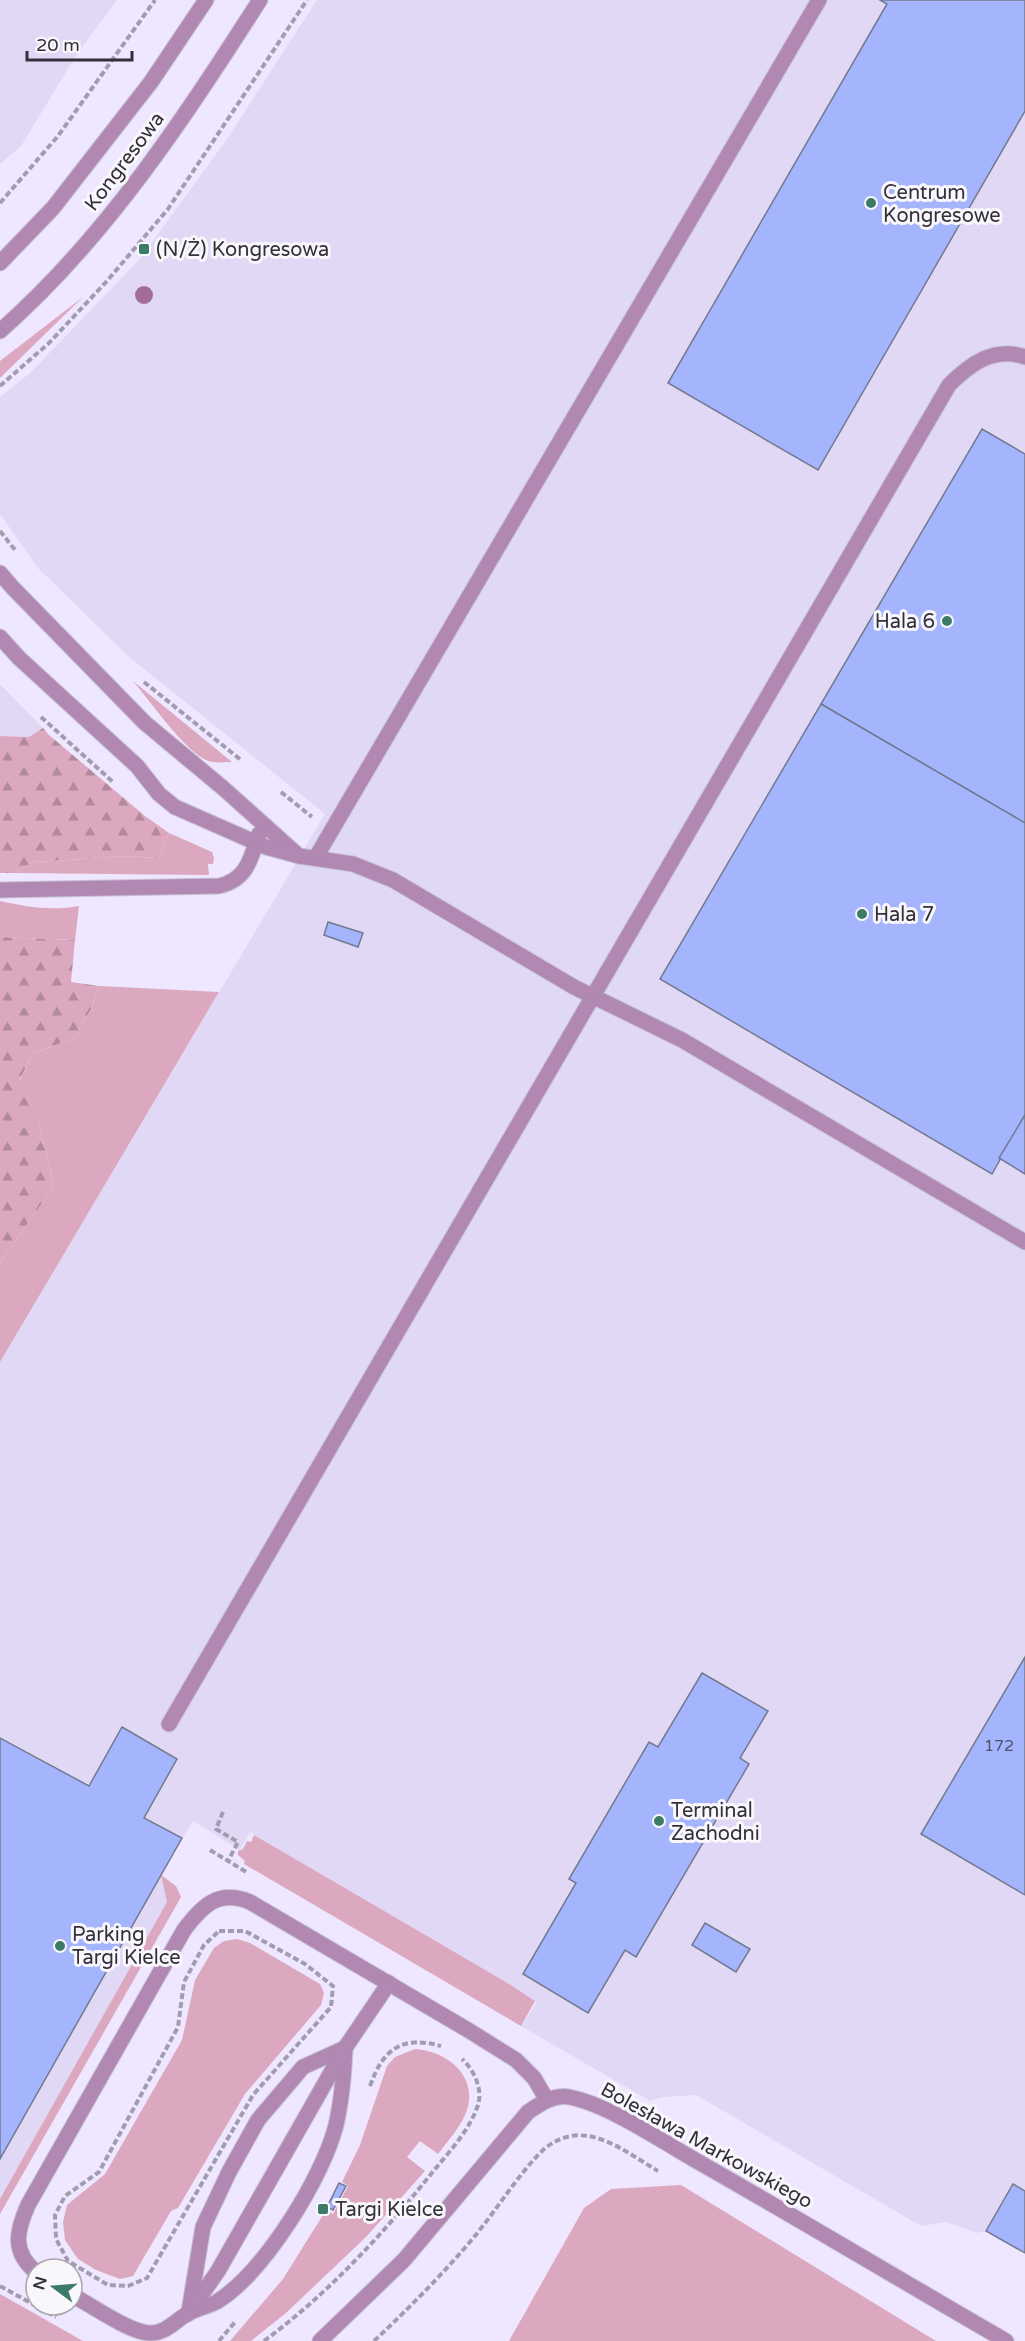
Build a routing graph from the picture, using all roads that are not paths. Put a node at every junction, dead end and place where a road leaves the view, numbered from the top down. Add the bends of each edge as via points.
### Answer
1 (206, 0) edge
2 (260, 0) edge
3 (819, 0) edge
4 (0, 263) edge
5 (0, 331) edge
6 (1025, 357) edge
7 (0, 573) edge
8 (0, 637) edge
9 (263, 823) junction
10 (257, 842) junction
11 (299, 856) junction
12 (316, 857) junction
13 (0, 890) edge
14 (592, 996) junction
15 (1025, 1242) edge
16 (169, 1724) dead end
17 (389, 1983) junction
18 (345, 2048) junction
19 (547, 2100) junction
20 (24, 2258) edge
21 (84, 2302) edge
22 (188, 2314) junction
23 (320, 2341) edge
24 (1006, 2341) edge

1 - 4 street, Kongresowa via 151,82 53,208
2 - 5 street, Kongresowa via 156,157 110,216
3 - 12 street
6 - 14 street via 988,355 968,366 949,385
7 - 9 street via 145,723
8 - 10 street via 137,766 166,800 200,819
9 - 10 street
9 - 11 street
10 - 11 street
10 - 13 street via 240,878 219,886
11 - 12 street
12 - 14 street via 353,864 393,880
14 - 15 street via 682,1040
14 - 16 street
17 - 18 street
17 - 19 street via 516,2060 534,2078
17 - 20 street via 250,1902 233,1897 207,1904 184,1930 28,2205 18,2234
18 - 22 street via 218,2271
18 - 22 street via 303,2067 258,2120 203,2227
18 - 22 street via 343,2088 335,2126 326,2152 284,2231 235,2288 217,2302
19 - 23 street via 528,2112 404,2260
19 - 24 street, Bolesława Markowskiego via 567,2096 611,2113
21 - 22 street via 135,2330 148,2333 160,2332

